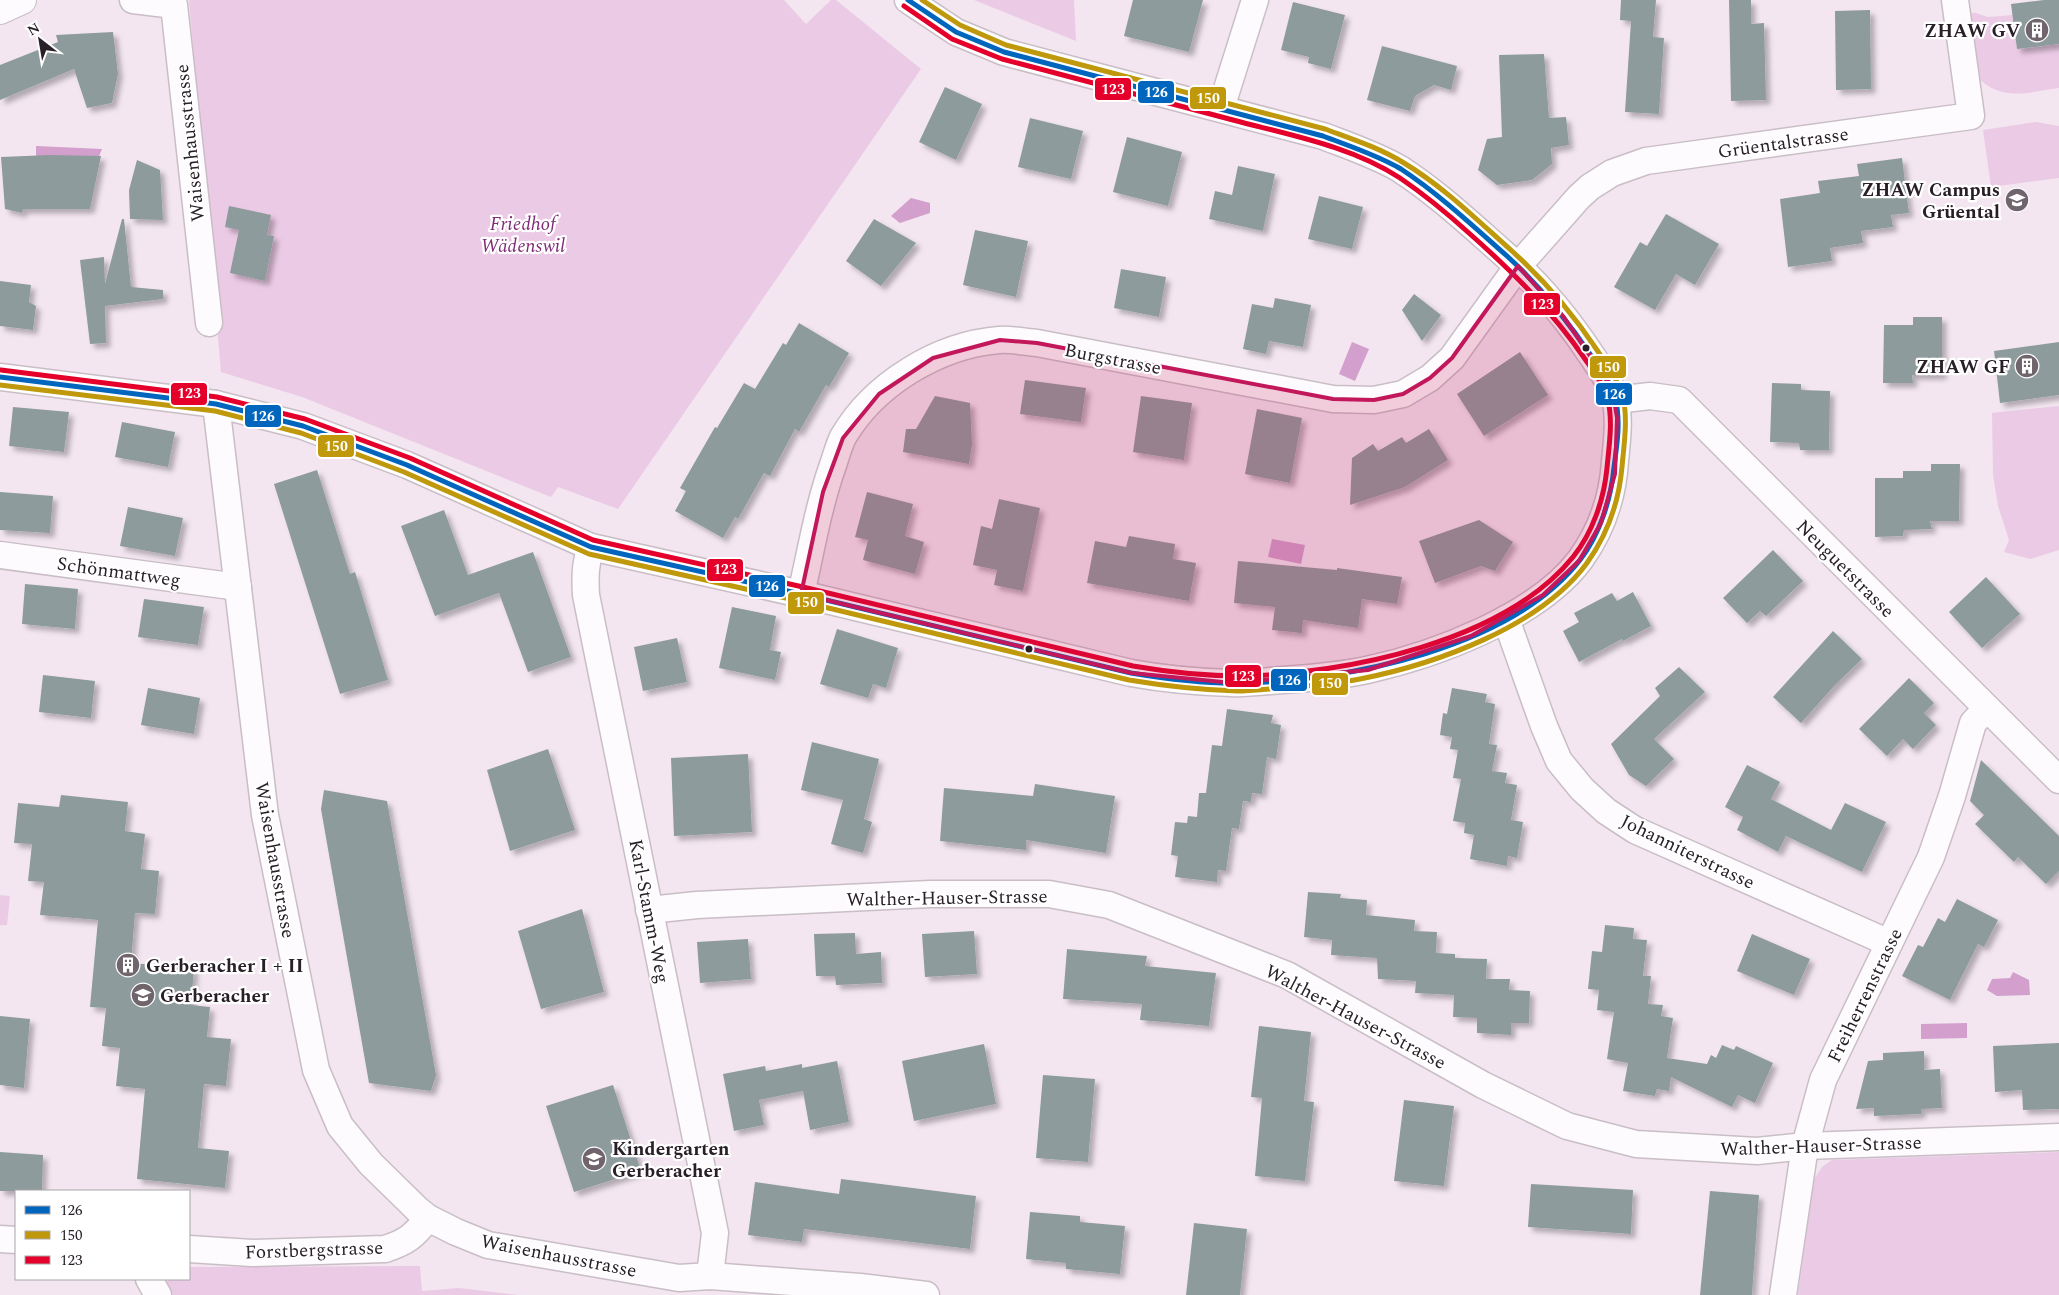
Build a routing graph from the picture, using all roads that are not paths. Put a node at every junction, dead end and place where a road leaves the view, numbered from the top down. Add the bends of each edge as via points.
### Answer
1 (22, 0) edge
2 (133, 0) edge
3 (908, 0) edge
4 (1255, 0) edge
5 (1956, 0) edge
6 (0, 10) edge
7 (1221, 108) junction
8 (1518, 266) junction
9 (209, 323) dead end
10 (0, 376) edge
11 (1616, 400) junction
12 (216, 404) junction
13 (591, 547) junction
14 (0, 555) edge
15 (238, 587) junction
16 (801, 594) junction
17 (1506, 619) junction
18 (1986, 709) junction
19 (2059, 780) edge
20 (650, 910) junction
21 (1889, 943) junction
22 (2059, 1137) edge
23 (1805, 1146) junction
24 (428, 1218) junction
25 (0, 1239) edge
26 (15, 1240) edge
27 (190, 1249) edge
28 (710, 1276) junction
29 (150, 1280) edge
30 (158, 1295) edge
31 (926, 1295) edge
32 (1783, 1295) edge

1 - 6 street
2 - 9 street, Waisenhausstrasse via 174,5
3 - 7 street via 956,32 1004,52
4 - 7 street
5 - 8 street, Grüentalstrasse via 1971,116 1646,161 1612,173 1590,187
7 - 8 street via 1322,136 1371,154 1400,169 1436,195
8 - 11 street via 1549,297 1576,333 1606,378
8 - 16 street, Burgstrasse via 1452,358 1430,378 1403,394 1374,400 1334,399 1037,343 1000,340 933,358 902,376 880,394 857,417 843,438 823,492
10 - 12 street
11 - 17 street via 1615,474 1609,501 1593,540 1563,579
11 - 18 street, Neuguetstrasse via 1650,396 1679,400
12 - 13 street via 303,426 399,462
12 - 15 street, Waisenhausstrasse
13 - 16 street
13 - 20 street, Karl-Stamm-Weg via 586,559 586,595
14 - 15 street, Schönmattweg
15 - 24 street, Waisenhausstrasse via 266,815 316,1070 340,1126 371,1164
16 - 17 street via 1131,673 1233,683 1326,677 1368,670 1444,647
17 - 21 street, Johanniterstrasse via 1559,761 1606,811 1635,830
18 - 19 street, Neuguetstrasse
18 - 21 street, Freiherrenstrasse via 1973,723 1931,858
20 - 23 street, Walther-Hauser-Strasse via 930,894 1049,894 1109,905 1287,975 1483,1084 1567,1126 1636,1144 1758,1151
20 - 28 street, Karl-Stamm-Weg via 714,1233
21 - 23 street, Freiherrenstrasse via 1823,1080
22 - 23 street, Walther-Hauser-Strasse
23 - 32 street, Freiherrenstrasse
24 - 27 street, Forstbergstrasse via 403,1244 385,1249 252,1253
24 - 28 street, Waisenhausstrasse via 488,1245 679,1278
25 - 26 street
28 - 31 street, Waisenhausstrasse
29 - 30 street

